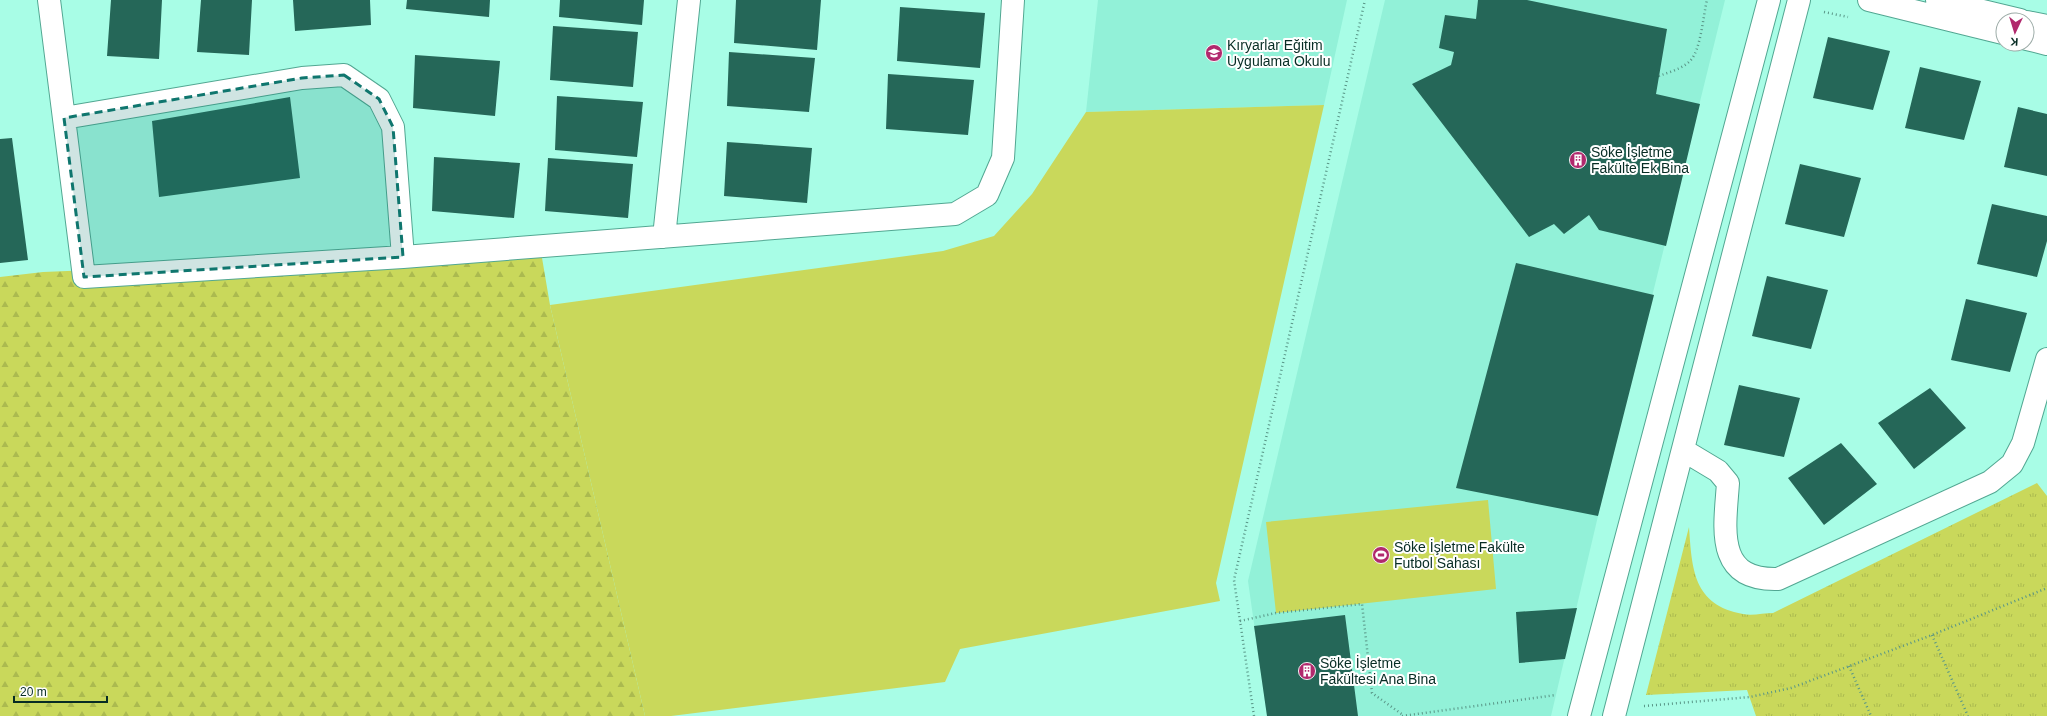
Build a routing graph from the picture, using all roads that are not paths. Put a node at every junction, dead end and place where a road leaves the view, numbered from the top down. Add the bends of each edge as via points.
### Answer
1 (49, 0) edge
2 (689, 0) edge
3 (1013, 0) edge
4 (1769, 0) edge
5 (1799, 0) edge
6 (1869, 0) edge
7 (1937, 0) edge
8 (1995, 14) edge
9 (2035, 24) edge
10 (2047, 26) edge
11 (1995, 31) edge
12 (2035, 41) edge
13 (2047, 44) edge
14 (64, 118) junction
15 (664, 236) junction
16 (403, 257) junction
17 (2047, 359) edge
18 (1683, 450) junction
19 (1582, 707) edge
20 (1616, 710) edge

1 - 14 street
2 - 15 street
3 - 15 street via 1003,158 987,195 955,214
4 - 19 street
5 - 18 street
6 - 11 street
7 - 8 street
9 - 10 street
12 - 13 street
14 - 16 street via 84,277
14 - 16 street via 302,78 344,75 379,99 392,127
15 - 16 street
17 - 18 street via 2023,443 2012,464 1990,482 1778,579 1756,577 1737,565 1726,544 1724,531 1728,483 1718,471
18 - 20 street

